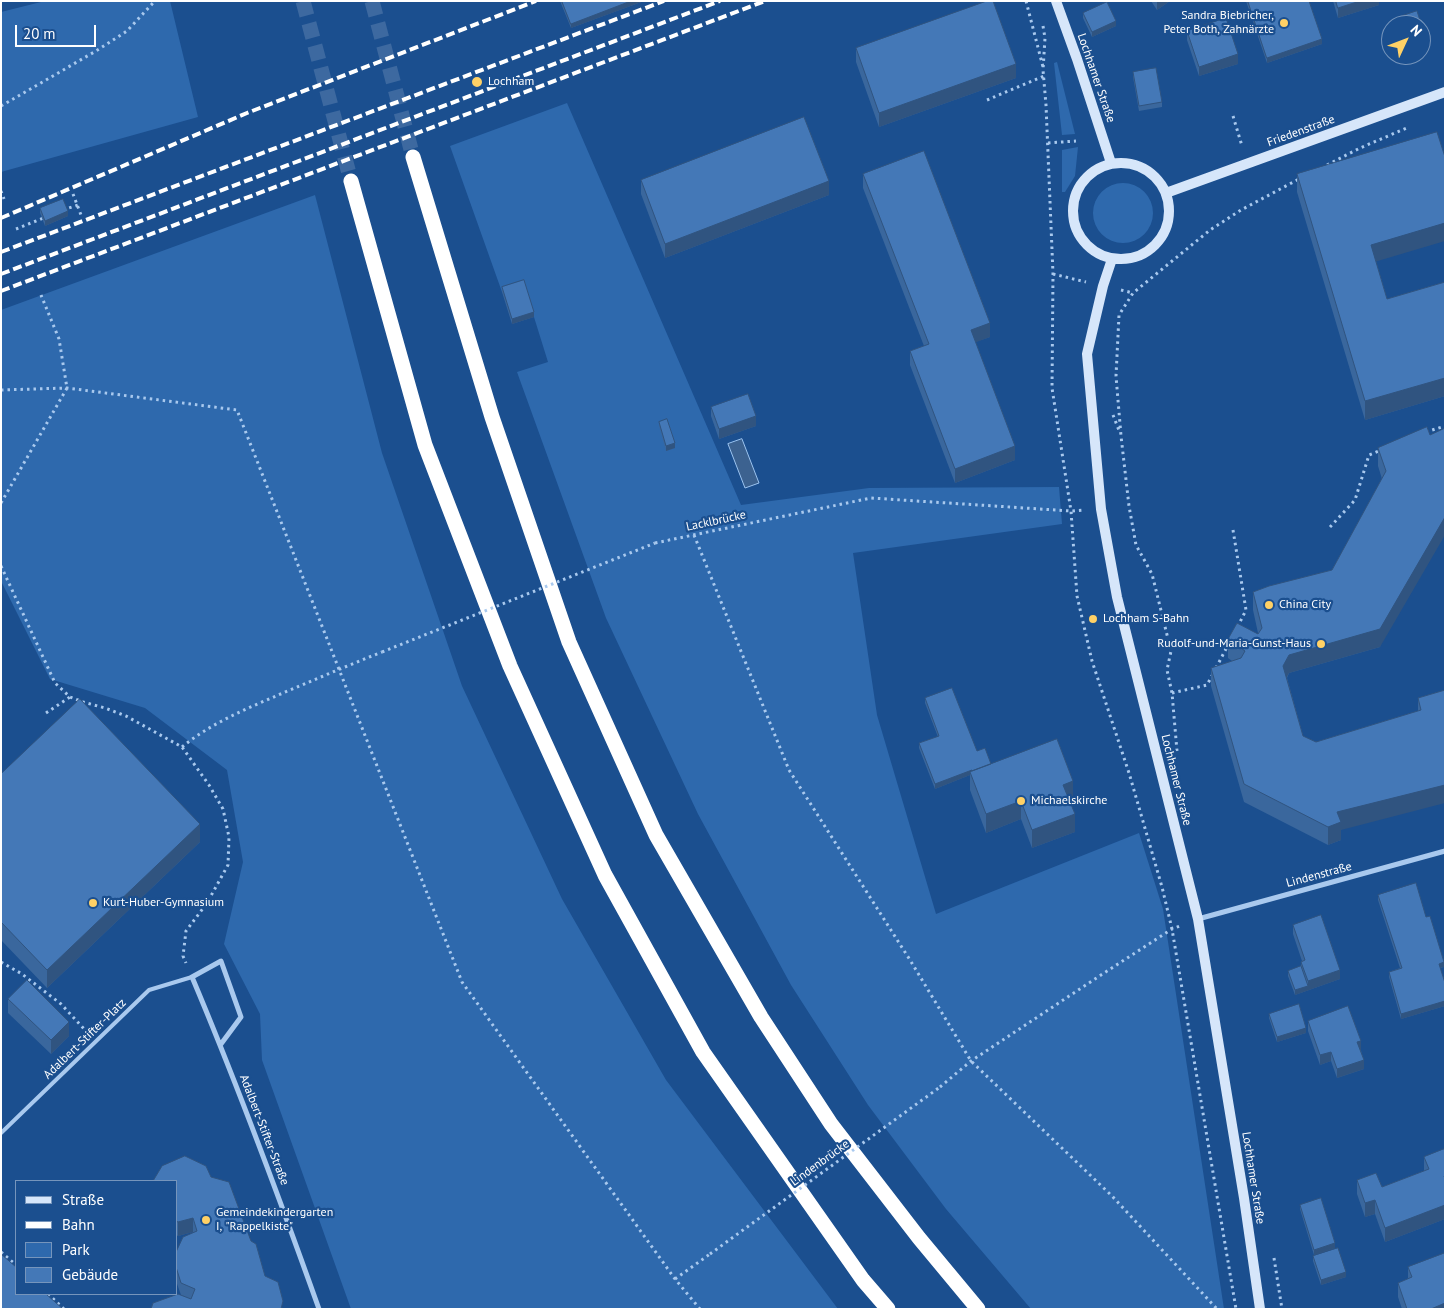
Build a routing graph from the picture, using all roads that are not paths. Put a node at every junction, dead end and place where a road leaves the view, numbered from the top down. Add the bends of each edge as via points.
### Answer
1 (1056, 1) edge
2 (1445, 92) edge
3 (413, 157) tunnel mouth
4 (1111, 164) junction
5 (351, 181) tunnel mouth
6 (1166, 194) junction
7 (1112, 259) junction
8 (1445, 851) edge
9 (1198, 919) junction
10 (192, 977) junction
11 (220, 1044) junction
12 (1, 1133) edge
13 (319, 1309) edge
14 (888, 1309) edge
15 (978, 1309) edge
16 (1260, 1309) edge

1 - 4 street, Lochhamer Straße
2 - 6 street, Friedenstraße
3 - 15 highway via 492,416 569,642 656,835 761,1017 831,1124
4 - 6 street via 1133,164 1147,171
4 - 7 street via 1097,169 1085,179 1076,192 1073,207 1077,230 1091,249
5 - 14 highway via 425,445 510,666 605,875 703,1052 863,1280
6 - 7 street via 1170,214 1164,233 1156,244 1133,258
7 - 9 street, Lochhamer Straße via 1087,354 1101,509 1118,597
8 - 9 street, Lindenstraße
9 - 16 street, Lochhamer Straße
10 - 11 street, Adalbert-Stifter-Straße
10 - 11 street via 220,961 241,1017
10 - 12 lane, Adalbert-Stifter-Platz via 150,990
11 - 13 street, Adalbert-Stifter-Straße

